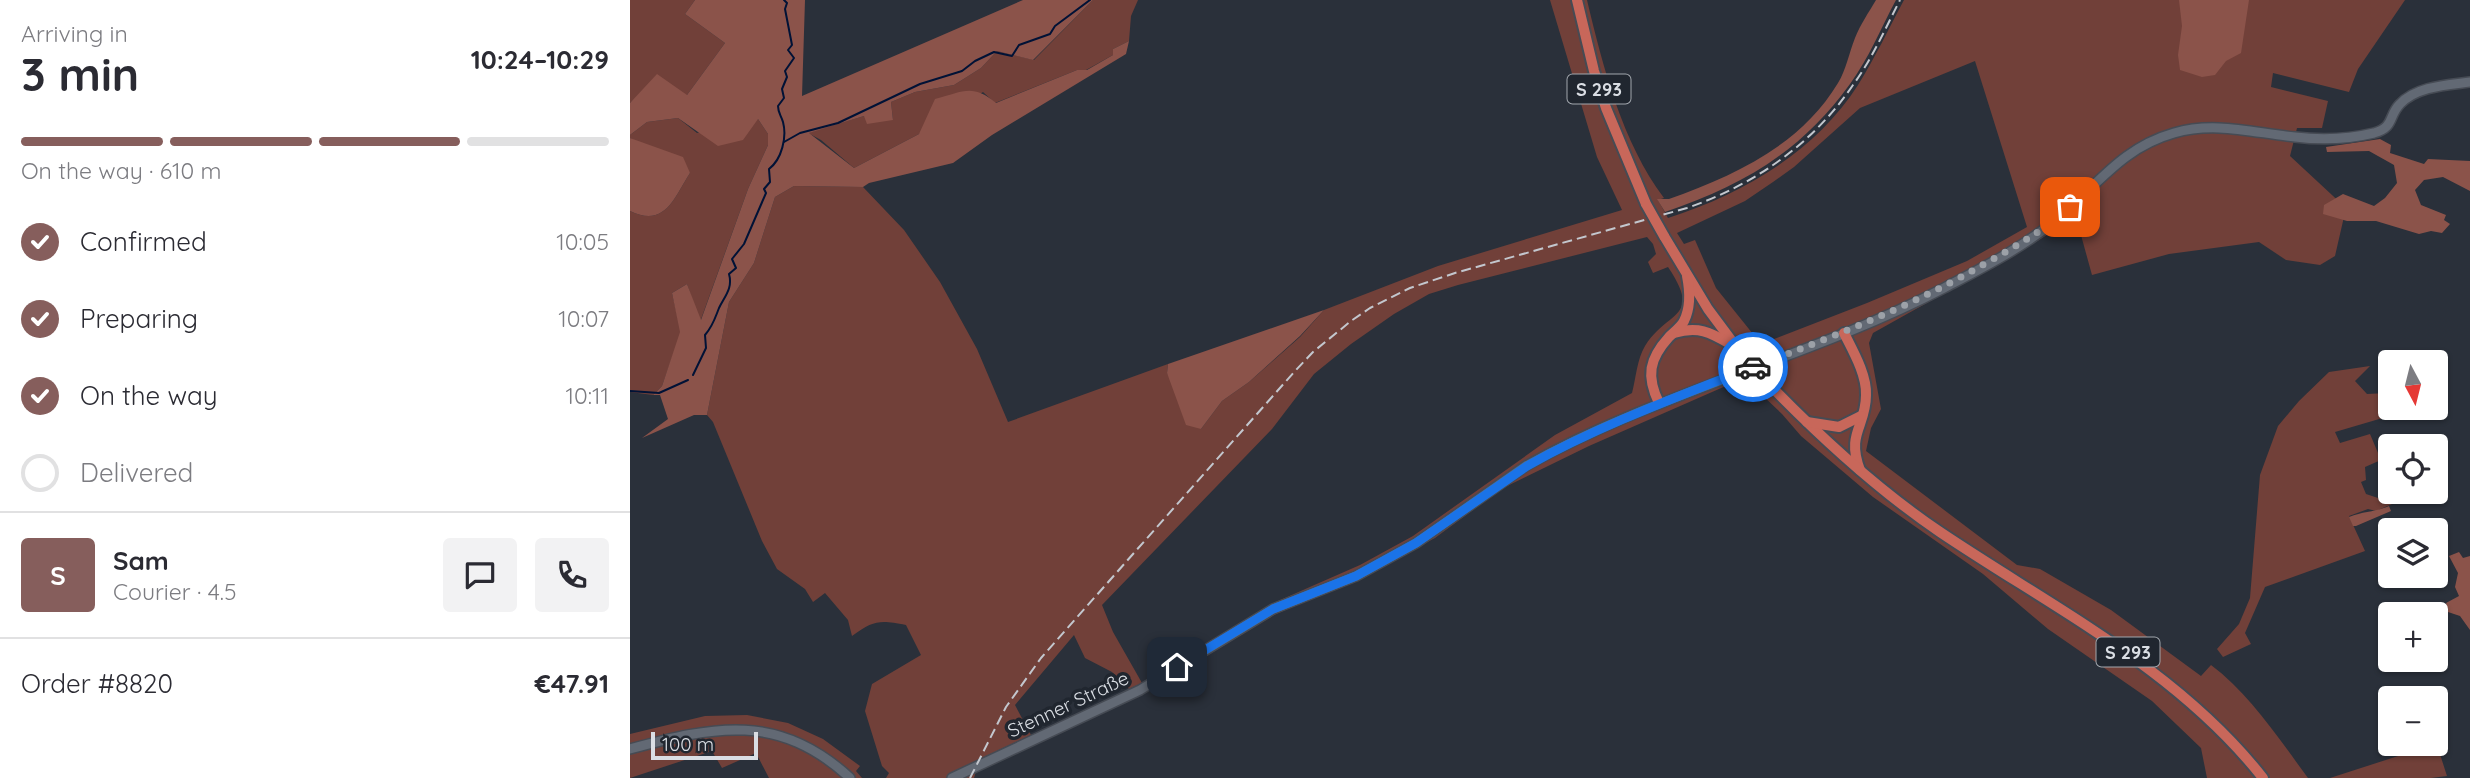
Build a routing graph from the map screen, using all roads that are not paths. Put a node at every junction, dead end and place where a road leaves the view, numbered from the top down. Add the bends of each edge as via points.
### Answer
1 (1577, 0) edge
2 (2470, 82) edge
3 (1687, 276) junction
4 (1844, 333) junction
5 (1672, 334) junction
6 (1738, 349) junction
7 (1658, 404) junction
8 (1863, 414) junction
9 (1804, 421) junction
10 (1861, 473) junction
11 (630, 749) edge
12 (849, 778) edge
13 (952, 778) edge
14 (2263, 778) edge

1 - 3 highway, S 293, bridge via 1606,108 1646,204
2 - 4 street, Stenner Straße via 2415,94 2401,103 2389,127 2348,137 2304,138 2221,127 2159,138 2108,169 2056,220 2028,240 1945,287
3 - 5 highway via 1688,309
3 - 6 highway, S 293
4 - 7 street, Stenner Straße
4 - 8 highway via 1866,387
5 - 6 highway via 1701,329
5 - 7 highway via 1651,365 1651,388
6 - 9 highway, S 293, bridge
7 - 13 street, Stenner Straße via 1527,466 1404,550 1356,576 1273,609 1140,690
8 - 9 highway via 1839,427
8 - 10 highway via 1854,439
9 - 10 highway, S 293
10 - 14 highway, S 293 via 1938,531 2142,662 2202,712
11 - 12 street via 708,730 758,730 800,743

